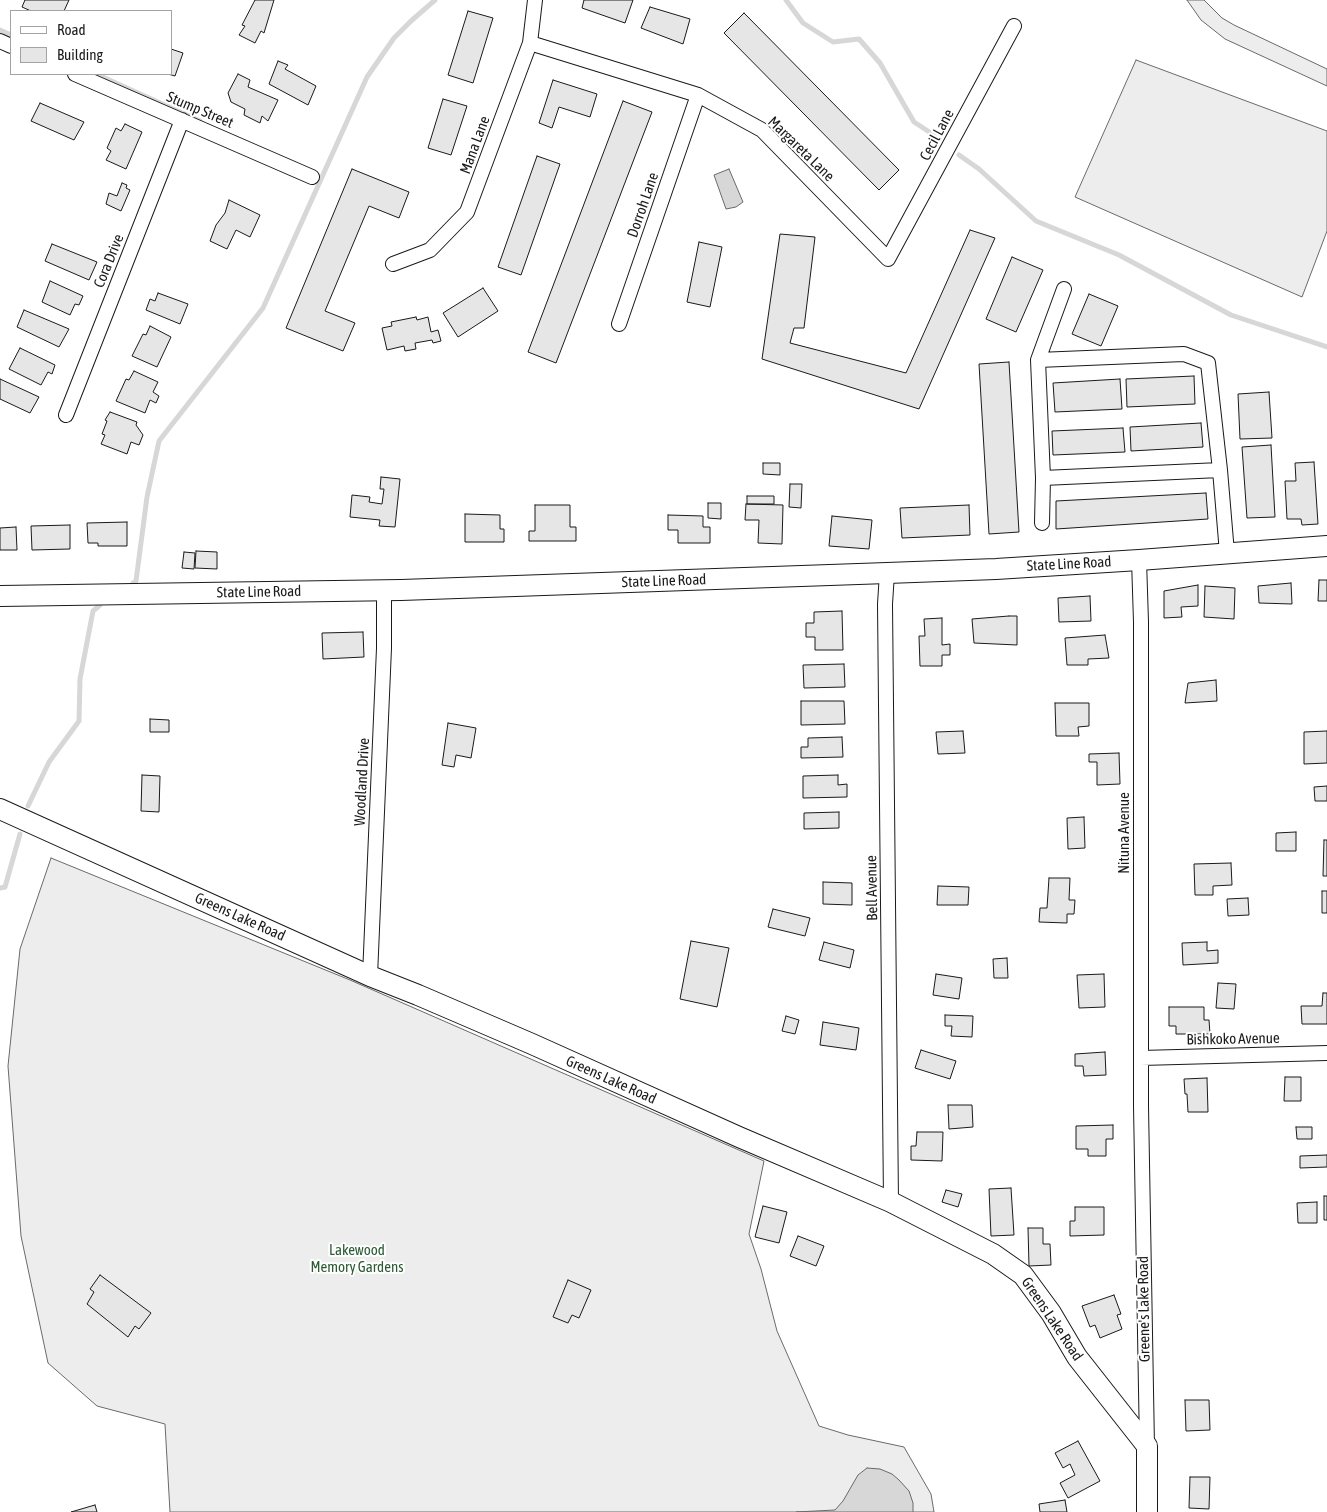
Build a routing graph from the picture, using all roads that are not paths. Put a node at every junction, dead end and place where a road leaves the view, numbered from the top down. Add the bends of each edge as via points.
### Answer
1 (535, 0) edge
2 (1014, 26) dead end
3 (530, 43) junction
4 (77, 75) edge
5 (698, 96) junction
6 (182, 120) junction
7 (312, 176) dead end
8 (888, 259) joint
9 (393, 264) dead end
10 (1064, 289) dead end
11 (619, 324) dead end
12 (1038, 360) junction
13 (66, 415) dead end
14 (1220, 470) junction
15 (1043, 478) junction
16 (1042, 523) dead end
17 (1327, 546) edge
18 (1227, 553) junction
19 (1139, 560) junction
20 (887, 573) junction
21 (384, 590) junction
22 (0, 596) edge
23 (0, 809) edge
24 (370, 976) junction
25 (1327, 1053) edge
26 (1141, 1058) junction
27 (1141, 1106) joint
28 (891, 1202) junction
29 (1147, 1446) junction
30 (1147, 1512) edge

1 - 3 street, Mana Lane
2 - 8 street, Cecil Lane
3 - 5 street, Margareta Lane
3 - 9 street, Mana Lane via 467,212 430,250
4 - 6 street, Stump Street
5 - 8 street, Margareta Lane via 762,130
5 - 11 street, Dorroh Lane
6 - 7 street, Stump Street
6 - 13 street, Cora Drive
10 - 12 street
12 - 14 street via 1184,354 1208,363
12 - 15 street
14 - 15 street
14 - 18 street
15 - 16 street
17 - 18 street, State Line Road
18 - 19 street, State Line Road
19 - 20 street, State Line Road
19 - 26 street, Nituna Avenue
20 - 21 street, State Line Road
20 - 28 street, Bell Avenue
21 - 22 street, State Line Road
21 - 24 street, Woodland Drive
23 - 24 street, Greens Lake Road
24 - 28 street, Greens Lake Road
25 - 26 street, Bishkoko Avenue
26 - 27 street, Nituna Avenue
27 - 29 street, Greene's Lake Road
28 - 29 street, Greens Lake Road via 993,1254 1023,1275 1077,1357
29 - 30 street, Greene's Lake Road

